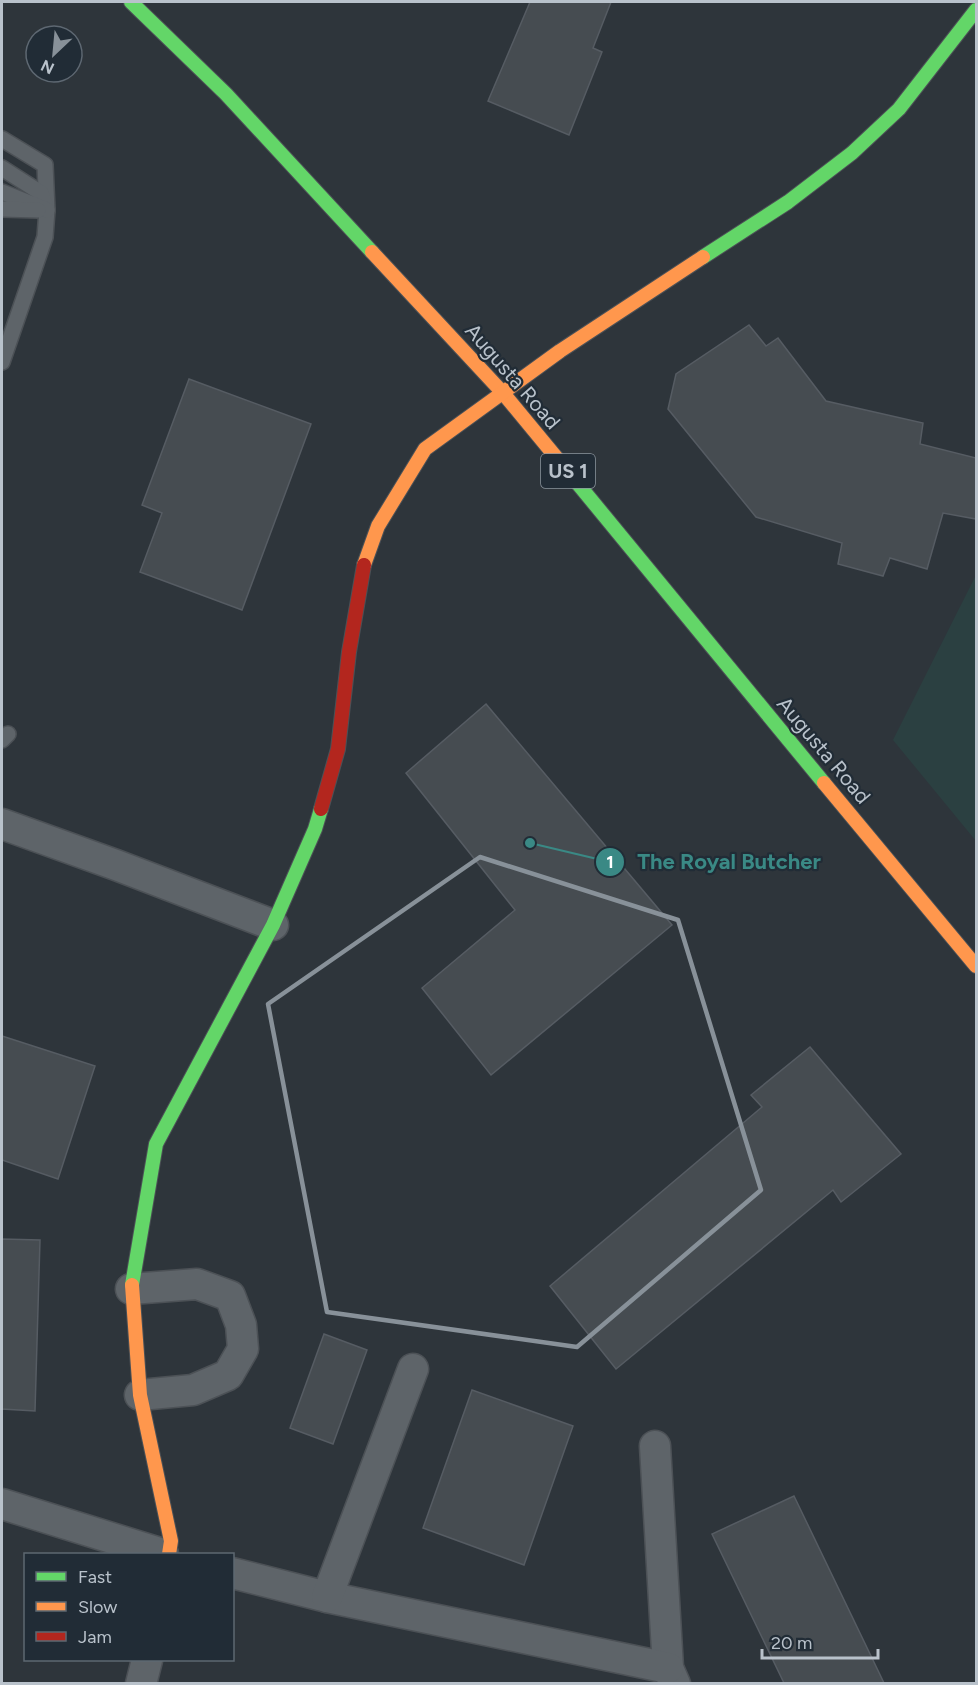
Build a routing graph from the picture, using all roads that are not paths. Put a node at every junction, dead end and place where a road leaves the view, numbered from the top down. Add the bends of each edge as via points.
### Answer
1 (131, 2) edge
2 (976, 10) edge
3 (2, 140) edge
4 (2, 168) edge
5 (2, 192) edge
6 (2, 209) edge
7 (47, 210) junction
8 (2, 362) edge
9 (503, 393) junction
10 (2, 824) edge
11 (273, 925) junction
12 (976, 966) edge
13 (131, 1289) junction
14 (412, 1369) dead end
15 (140, 1395) junction
16 (656, 1446) dead end
17 (2, 1504) edge
18 (160, 1553) edge
19 (169, 1553) edge
20 (234, 1574) edge
21 (327, 1597) junction
22 (146, 1661) edge
23 (672, 1676) edge
24 (141, 1683) edge

1 - 9 street, Augusta Road / US 1 via 226,94
2 - 9 street via 899,109 852,153 788,202 560,351
3 - 7 lane via 45,165
4 - 7 lane via 41,193
5 - 7 lane
6 - 7 lane
7 - 8 lane via 45,237
9 - 11 street via 425,449 378,526 363,569 338,749 315,829
9 - 12 street, Augusta Road / US 1
10 - 11 street
11 - 13 street via 156,1144
13 - 15 street
13 - 15 street via 198,1284 230,1296 241,1325 243,1349 228,1375 193,1390
14 - 21 street
15 - 19 street via 171,1541
16 - 23 street
17 - 18 street
20 - 21 street
21 - 23 street
22 - 24 street

